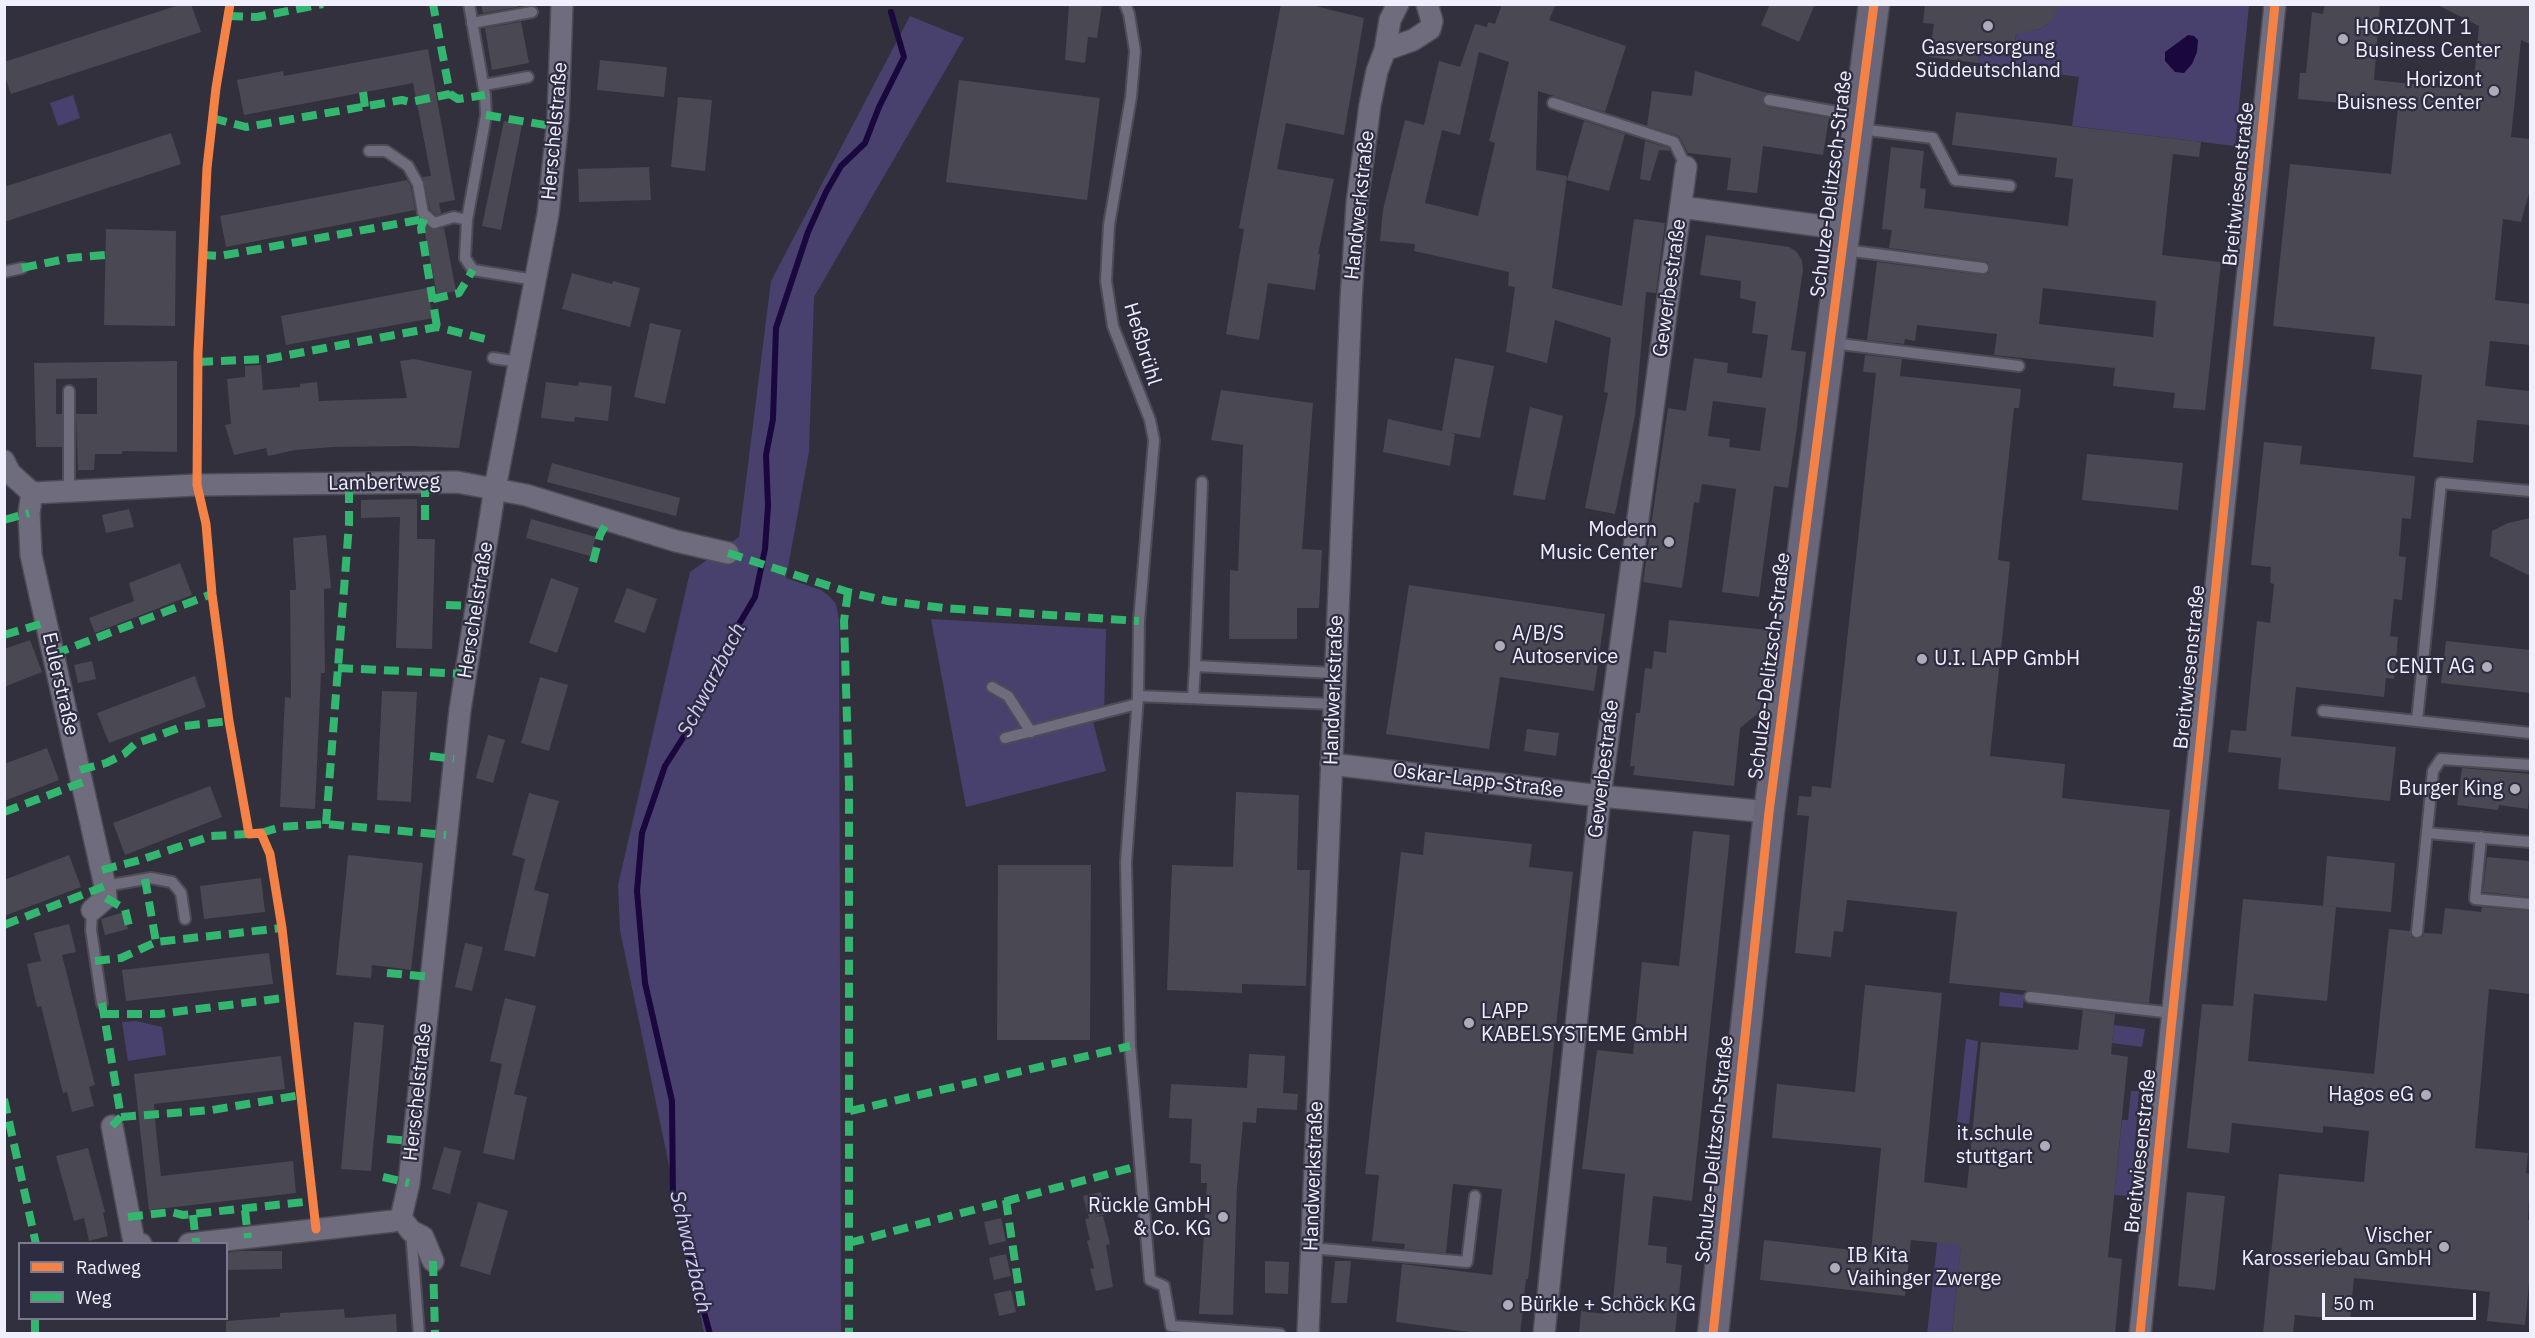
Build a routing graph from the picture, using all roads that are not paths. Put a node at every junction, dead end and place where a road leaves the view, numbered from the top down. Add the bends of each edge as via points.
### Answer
1 (469, 4) edge
2 (562, 4) edge
3 (1125, 4) edge
4 (1398, 4) edge
5 (1874, 4) edge
6 (2275, 4) edge
7 (1431, 7) edge
8 (532, 12) dead end
9 (472, 23) junction
10 (1385, 50) junction
11 (528, 77) dead end
12 (484, 85) junction
13 (1769, 100) dead end
14 (1553, 103) dead end
15 (1858, 121) junction
16 (369, 151) dead end
17 (1686, 167) joint
18 (2010, 186) dead end
19 (1681, 207) junction
20 (467, 220) junction
21 (1843, 239) junction
22 (22, 268) dead end
23 (1983, 268) dead end
24 (4, 272) edge
25 (535, 280) junction
26 (1830, 343) junction
27 (493, 358) dead end
28 (519, 362) junction
29 (2019, 366) dead end
30 (69, 391) dead end
31 (6, 470) edge
32 (1202, 482) dead end
33 (495, 488) junction
34 (69, 490) junction
35 (2530, 491) edge
36 (32, 493) junction
37 (728, 553) dead end
38 (1195, 666) junction
39 (1334, 673) junction
40 (992, 687) dead end
41 (1193, 698) junction
42 (1138, 700) junction
43 (1332, 704) junction
44 (2323, 711) dead end
45 (2417, 721) junction
46 (1031, 732) junction
47 (2530, 732) edge
48 (1005, 738) dead end
49 (1331, 764) junction
50 (2530, 765) edge
51 (1600, 796) junction
52 (1769, 812) junction
53 (2427, 833) junction
54 (2481, 837) junction
55 (2530, 842) edge
56 (105, 886) junction
57 (2530, 904) edge
58 (92, 910) joint
59 (185, 919) dead end
60 (2417, 932) dead end
61 (2030, 997) dead end
62 (102, 1003) dead end
63 (2174, 1013) junction
64 (111, 1126) dead end
65 (1475, 1196) dead end
66 (406, 1224) junction
67 (134, 1242) edge
68 (207, 1242) edge
69 (1311, 1248) junction
70 (433, 1261) dead end
71 (419, 1334) edge
72 (1280, 1334) edge
73 (1308, 1334) edge
74 (1544, 1334) edge
75 (1713, 1334) edge
76 (2140, 1334) edge

1 - 9 lane
2 - 25 street, Herschelstraße via 558,119 548,214
3 - 42 lane, Heßbrühl via 1135,51 1109,225 1106,281 1113,326 1150,420 1154,440 1139,621
4 - 10 street, Handwerkstraße via 1390,20
5 - 15 street, Schulze-Delitzsch-Straße
6 - 63 street, Breitwiesenstraße
7 - 10 street via 1430,29
8 - 9 lane
9 - 12 lane
10 - 39 street, Handwerkstraße via 1370,105 1357,203
11 - 12 lane
12 - 20 lane via 486,114
13 - 15 lane via 1837,112
14 - 17 lane via 1674,142
15 - 18 lane via 1933,138 1955,180
15 - 21 street, Schulze-Delitzsch-Straße
16 - 20 lane via 386,151 408,166 418,184 423,213 434,223 454,217
17 - 19 street, Gewerbestraße
19 - 21 street, Gewerbestraße
19 - 51 street, Gewerbestraße
20 - 25 lane via 465,258 473,270
21 - 23 lane
21 - 26 street, Schulze-Delitzsch-Straße
22 - 24 lane
25 - 28 street, Herschelstraße
26 - 29 lane
26 - 52 street, Schulze-Delitzsch-Straße
27 - 28 lane
28 - 33 street, Herschelstraße
30 - 34 lane
31 - 36 street
32 - 38 lane
33 - 34 street, Lambertweg via 447,482
33 - 37 street, Lambertweg
33 - 66 street, Herschelstraße via 460,710
34 - 36 street, Lambertweg
35 - 45 lane via 2441,483
36 - 56 street, Eulerstraße via 28,513 32,555
38 - 39 lane
38 - 41 lane
39 - 43 street, Handwerkstraße
40 - 46 lane via 1008,696
41 - 42 lane
41 - 43 lane
42 - 46 lane
42 - 72 lane, Heßbrühl via 1126,862 1130,1046 1150,1280 1164,1286 1171,1326
43 - 49 street, Handwerkstraße
44 - 45 lane
45 - 47 lane
46 - 48 lane
49 - 51 street, Oskar-Lapp-Straße
49 - 69 street, Handwerkstraße
50 - 53 lane via 2441,759 2433,771
51 - 52 street, Oskar-Lapp-Straße
51 - 74 street, Gewerbestraße
52 - 75 street, Schulze-Delitzsch-Straße
53 - 54 lane
53 - 60 lane
54 - 55 lane
54 - 57 lane via 2475,898
56 - 58 street via 106,898
56 - 59 lane via 151,878 172,882 181,893
58 - 62 lane via 91,930
61 - 63 lane
63 - 76 street, Breitwiesenstraße
64 - 67 street
65 - 69 lane via 1467,1262
66 - 68 street via 393,1221
66 - 70 street via 423,1237
66 - 71 lane
69 - 73 street, Handwerkstraße

